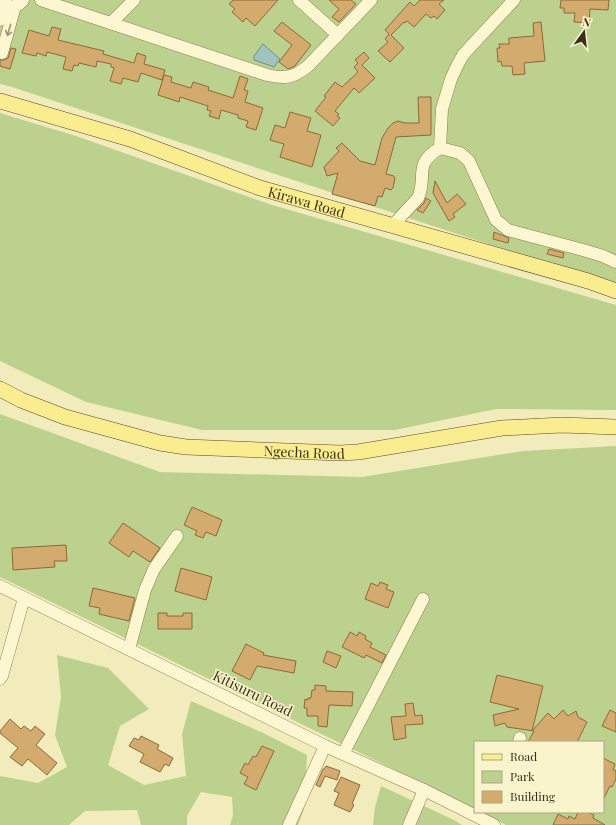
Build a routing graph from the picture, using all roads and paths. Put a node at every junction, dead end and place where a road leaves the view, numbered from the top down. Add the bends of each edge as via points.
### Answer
1 (41, 0) edge
2 (134, 0) edge
3 (299, 0) edge
4 (371, 0) edge
5 (514, 0) edge
6 (11, 3) edge
7 (0, 20) edge
8 (111, 24) junction
9 (338, 35) junction
10 (1, 58) edge
11 (0, 101) edge
12 (440, 148) junction
13 (392, 226) junction
14 (616, 262) edge
15 (616, 291) edge
16 (0, 389) edge
17 (616, 427) edge
18 (177, 536) dead end
19 (0, 586) edge
20 (24, 598) junction
21 (424, 599) dead end
22 (129, 649) junction
23 (0, 679) edge
24 (325, 746) junction
25 (343, 754) junction
26 (424, 790) junction
27 (487, 821) edge
28 (289, 825) edge
29 (409, 825) edge

1 - 8 street
2 - 8 street
3 - 9 street
4 - 9 street
5 - 12 street via 463,55 457,66 442,109
6 - 7 street
6 -> 10 street
8 - 9 street via 277,78 292,77 302,71
11 - 13 main road, Kirawa Road via 130,139 260,188
12 - 13 street via 428,157 421,169 418,198
12 - 14 street via 460,153 470,161 496,220 508,230 583,250
13 - 15 main road, Kirawa Road
16 - 17 main road, Ngecha Road via 20,400 65,417 160,443 186,447 340,454 502,428 562,425
18 - 22 street via 154,569 145,590
19 - 20 street, Kitisuru Road
20 - 22 street, Kitisuru Road
20 - 23 street
21 - 25 street
22 - 24 street, Kitisuru Road
24 - 25 street, Kitisuru Road
24 - 28 street
25 - 26 street, Kitisuru Road
26 - 27 street, Kitisuru Road
26 - 29 street

